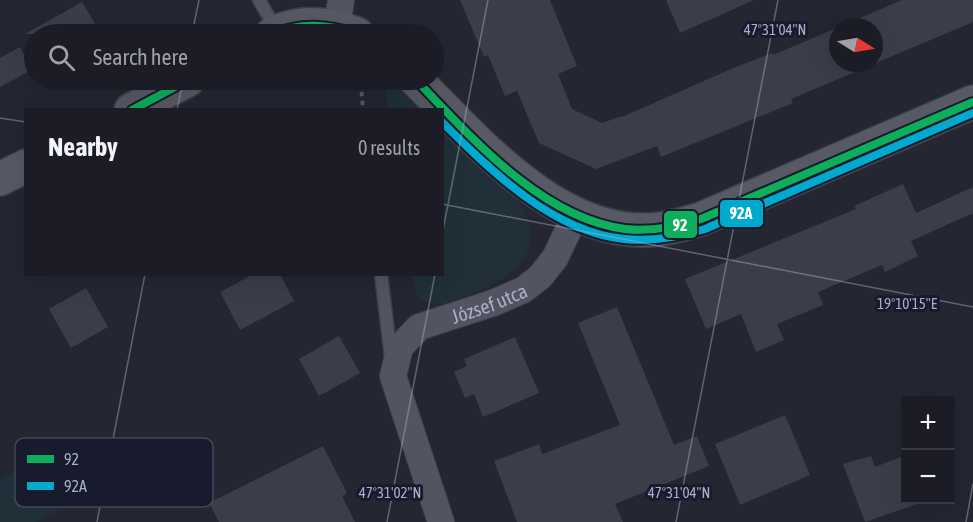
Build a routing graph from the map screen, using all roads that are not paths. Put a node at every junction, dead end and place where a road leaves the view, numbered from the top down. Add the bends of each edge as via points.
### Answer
1 (259, 0) edge
2 (271, 24) edge
3 (308, 24) edge
4 (348, 24) edge
5 (169, 90) edge
6 (426, 90) edge
7 (973, 102) edge
8 (135, 108) edge
9 (444, 108) edge
10 (444, 108) edge
11 (24, 167) edge
12 (0, 179) edge
13 (576, 214) junction
14 (381, 276) edge
15 (393, 376) junction
16 (441, 522) edge

1 - 2 lane
3 - 4 street
5 - 8 street
6 - 9 street
7 - 13 street via 678,226 659,230 622,227
10 - 13 street via 519,178 557,206
11 - 12 street
13 - 15 street, József utca via 555,258 540,277 523,290 493,303 419,327 400,347
14 - 15 lane
15 - 16 street

